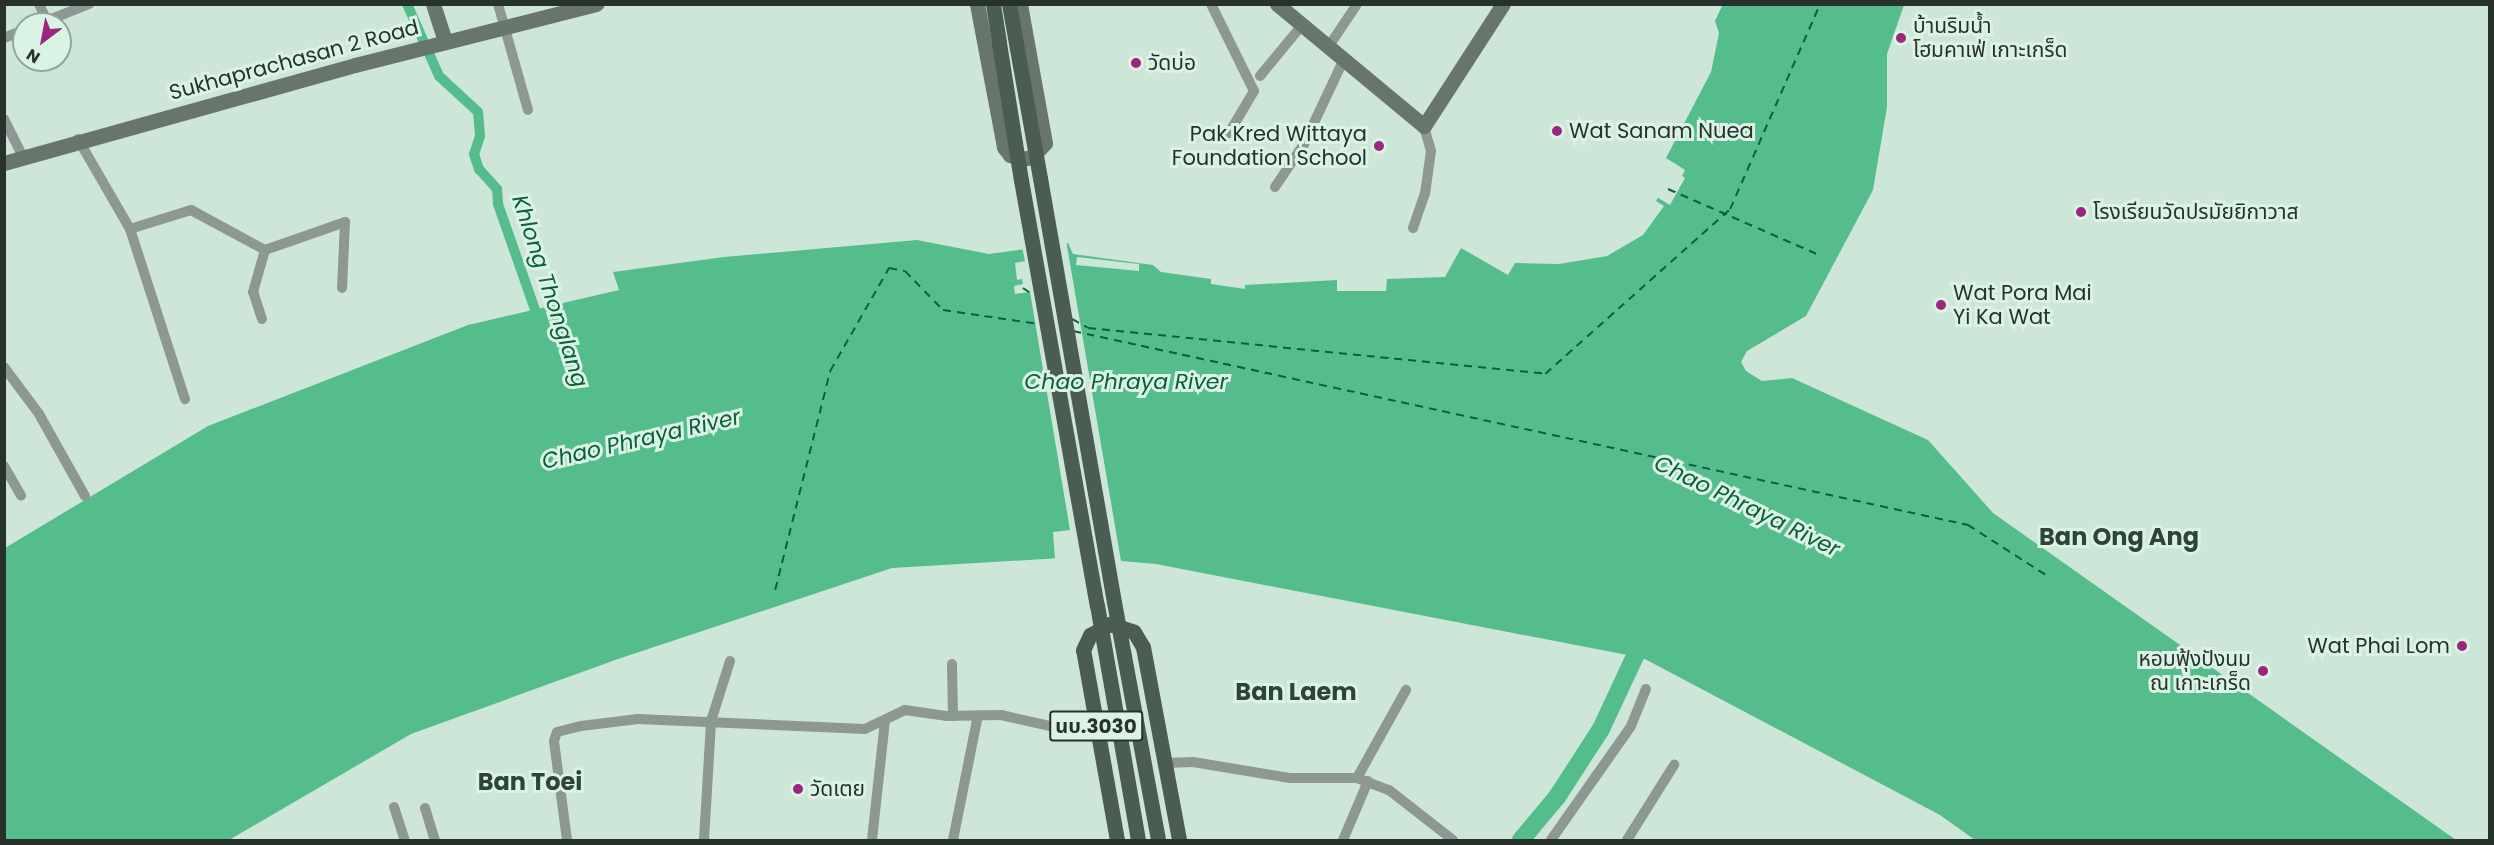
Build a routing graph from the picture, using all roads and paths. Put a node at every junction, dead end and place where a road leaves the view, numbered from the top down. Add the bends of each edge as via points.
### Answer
1 (89, 4) edge
2 (433, 4) edge
3 (498, 4) edge
4 (596, 4) edge
5 (977, 4) edge
6 (993, 4) edge
7 (1009, 4) edge
8 (1020, 4) edge
9 (1211, 4) edge
10 (1278, 4) edge
11 (1357, 4) edge
12 (1503, 4) edge
13 (556, 10) edge
14 (69, 12) edge
15 (1302, 25) junction
16 (504, 26) junction
17 (1024, 38) junction
18 (438, 43) junction
19 (987, 44) junction
20 (1329, 46) junction
21 (1344, 59) junction
22 (1260, 76) dead end
23 (528, 110) dead end
24 (4, 119) edge
25 (1424, 126) junction
26 (1229, 133) dead end
27 (78, 140) junction
28 (23, 157) junction
29 (4, 163) edge
30 (1275, 187) dead end
31 (1413, 228) dead end
32 (130, 229) junction
33 (265, 250) junction
34 (342, 288) dead end
35 (262, 319) dead end
36 (4, 367) edge
37 (185, 399) dead end
38 (4, 466) edge
39 (21, 495) dead end
40 (85, 496) dead end
41 (730, 661) dead end
42 (952, 664) dead end
43 (1646, 689) dead end
44 (1406, 690) dead end
45 (978, 715) junction
46 (953, 716) junction
47 (711, 721) junction
48 (885, 721) junction
49 (1098, 737) junction
50 (1165, 763) junction
51 (1674, 765) dead end
52 (1362, 780) junction
53 (394, 807) dead end
54 (425, 808) dead end
55 (405, 840) edge
56 (435, 840) edge
57 (567, 840) edge
58 (704, 840) edge
59 (872, 840) edge
60 (953, 840) edge
61 (1117, 840) edge
62 (1138, 840) edge
63 (1158, 840) edge
64 (1179, 840) edge
65 (1343, 840) edge
66 (1453, 840) edge
67 (1551, 840) edge
68 (1627, 840) edge

1 - 14 street
2 - 18 street
3 - 16 street
4 - 13 street, Sukhaprachasan 2 Road
5 - 19 street
6 - 62 main road, bridge
7 - 63 main road, bridge
8 - 17 street
9 - 26 street via 1254,91
10 - 15 street
11 - 20 street
12 - 25 street
13 - 16 street, Sukhaprachasan 2 Road
15 - 20 street
15 - 22 street
16 - 18 street, Sukhaprachasan 2 Road
16 - 23 street
17 - 19 street via 1012,43
17 - 19 street via 1045,143 1032,157 1010,155 1004,147
18 - 27 street, Sukhaprachasan 2 Road
20 - 21 street
21 - 25 street
21 - 30 street via 1304,144
24 - 28 street
25 - 31 street via 1431,151 1425,194
27 - 28 street, Sukhaprachasan 2 Road
27 - 32 street
28 - 29 street, Sukhaprachasan 2 Road
32 - 33 street via 191,210
32 - 37 street
33 - 34 street via 345,222
33 - 35 street via 253,292
36 - 40 street via 45,423
38 - 39 street
41 - 47 street
42 - 46 street
43 - 67 street via 1631,726
44 - 52 street
45 - 46 street
45 - 49 street via 1009,716
45 - 60 street
46 - 48 street via 905,710
47 - 48 street via 865,729
47 - 57 street via 638,719 557,732 554,741
47 - 58 street
48 - 59 street
49 - 50 main road, นบ.3030 via 1083,650 1096,629 1110,624 1125,626 1143,647
49 - 61 main road, นบ.3030
50 - 52 street via 1193,762 1290,778
50 - 64 main road, นบ.3030
51 - 68 street
52 - 65 street
52 - 66 street via 1412,805
53 - 55 street
54 - 56 street

